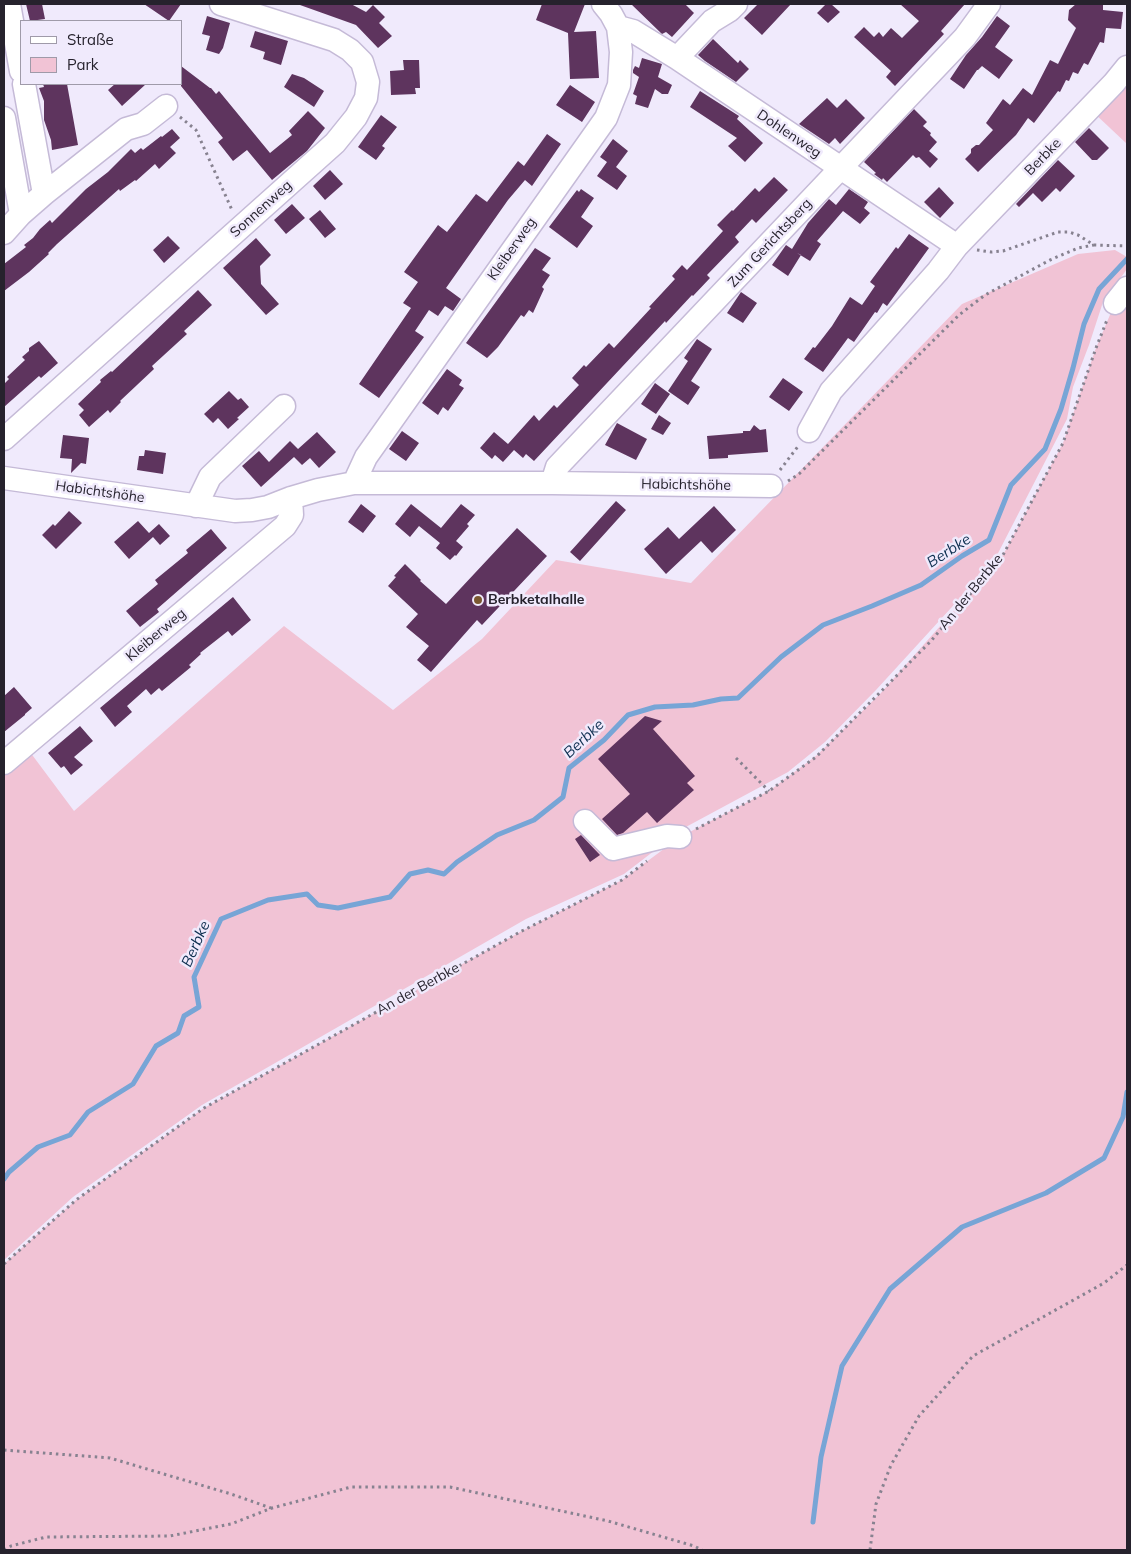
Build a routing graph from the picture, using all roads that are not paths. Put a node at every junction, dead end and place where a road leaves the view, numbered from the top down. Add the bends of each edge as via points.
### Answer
1 (9, 4) edge
2 (221, 4) edge
3 (603, 4) edge
4 (736, 4) edge
5 (989, 4) edge
6 (618, 27) junction
7 (677, 58) junction
8 (20, 65) edge
9 (1127, 67) edge
10 (24, 85) edge
11 (166, 106) road end
12 (4, 118) edge
13 (840, 168) junction
14 (44, 194) junction
15 (21, 214) junction
16 (4, 232) edge
17 (957, 246) junction
18 (284, 406) dead end
19 (809, 431) road end
20 (4, 439) edge
21 (4, 478) edge
22 (354, 483) junction
23 (552, 483) junction
24 (771, 486) road end
25 (291, 498) junction
26 (196, 506) junction
27 (4, 763) edge
28 (585, 821) dead end
29 (680, 837) road end

1 - 8 street
2 - 20 street, Sonnenweg via 334,40 350,50 362,62 368,82 366,98 356,117 335,142
3 - 6 street, Kleiberweg
4 - 7 street via 712,21
5 - 13 street, Zum Gerichtsberg via 965,37
6 - 7 street, Dohlenweg via 633,31
6 - 22 street, Kleiberweg via 621,52 619,80 606,118 366,457
7 - 13 street, Dohlenweg
9 - 17 street, Berbke
10 - 14 street
11 - 14 street via 143,124 126,129
12 - 15 street
13 - 17 street, Dohlenweg
13 - 23 street, Zum Gerichtsberg via 557,467
14 - 15 street
15 - 16 street
17 - 19 street via 831,392
18 - 26 street via 210,477
21 - 26 street, Habichtshöhe
22 - 23 street, Habichtshöhe
22 - 25 street, Habichtshöhe
23 - 24 street, Habichtshöhe
25 - 26 street, Habichtshöhe via 252,510
25 - 27 street, Kleiberweg via 292,515 285,526
28 - 29 street via 613,849 667,836

